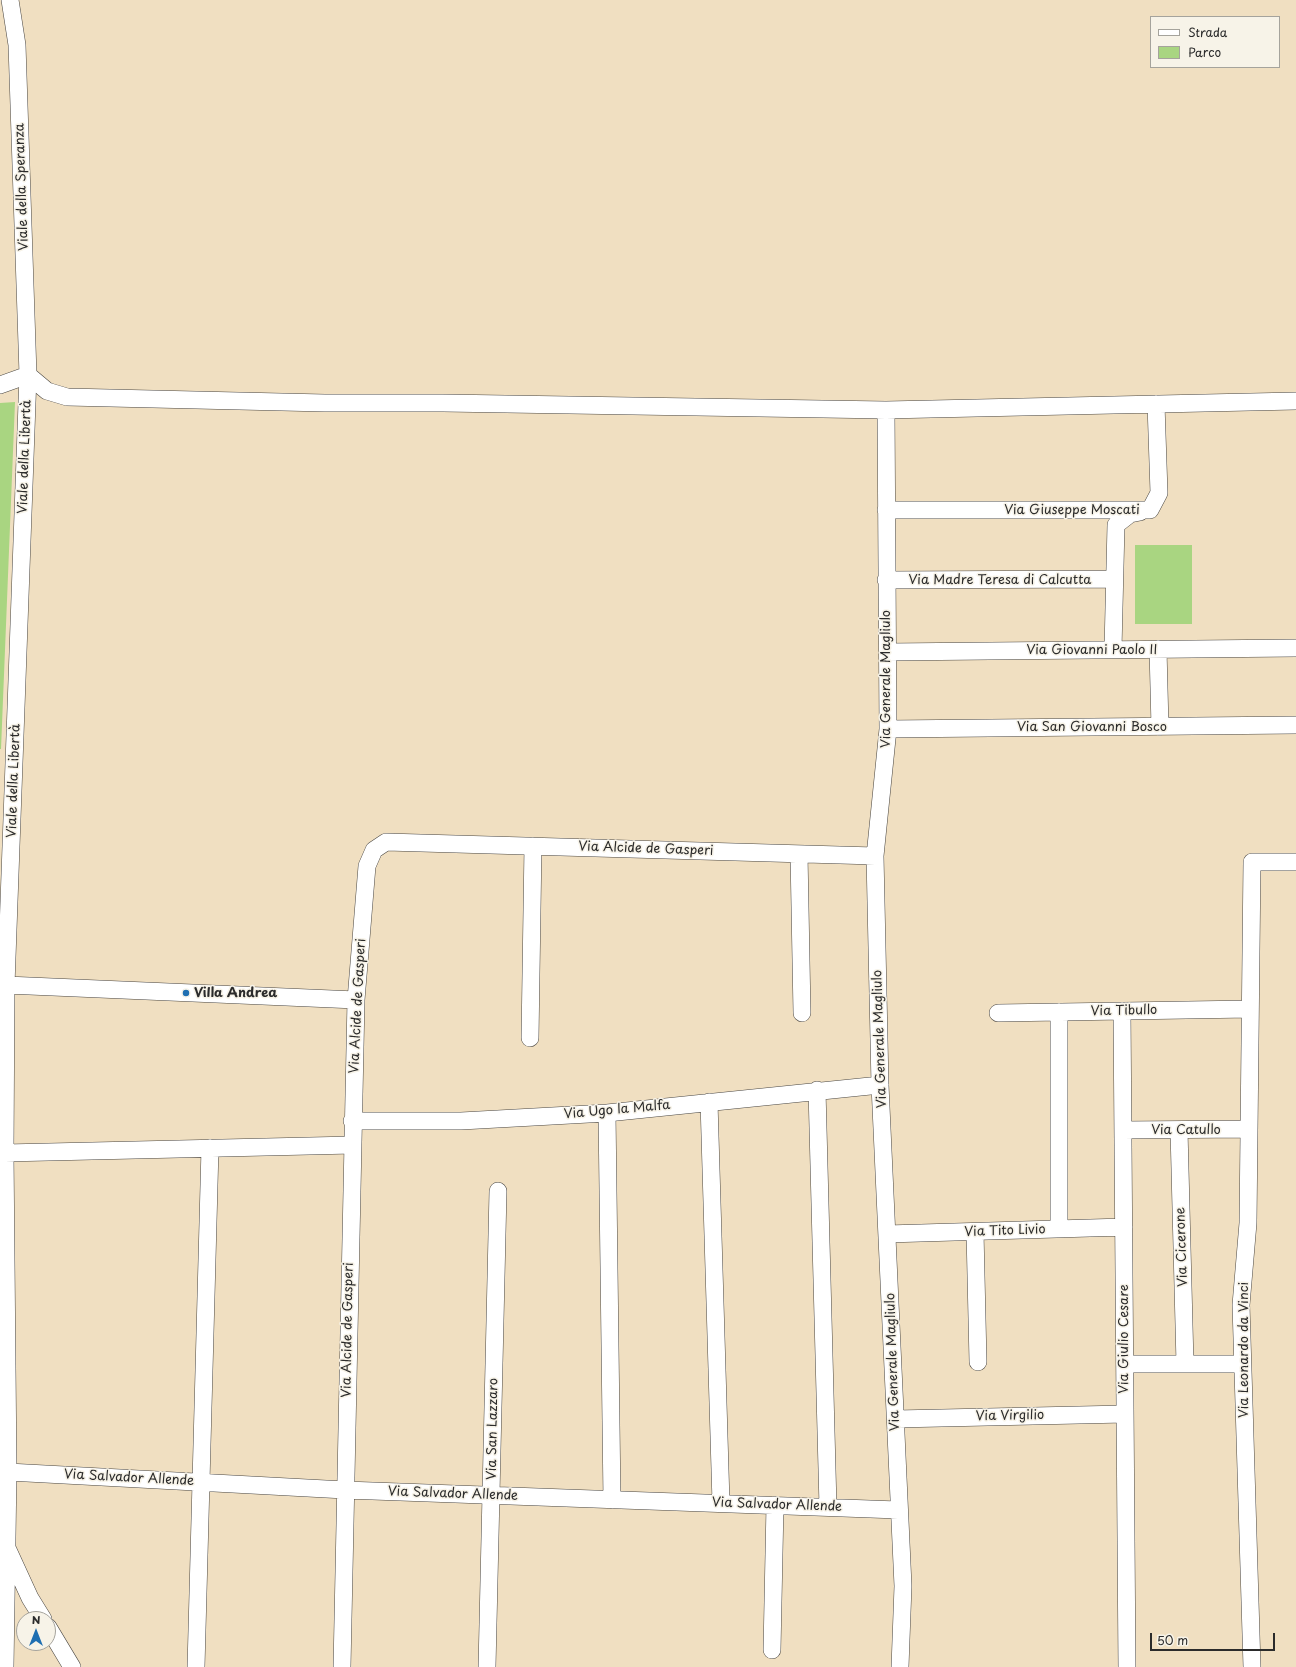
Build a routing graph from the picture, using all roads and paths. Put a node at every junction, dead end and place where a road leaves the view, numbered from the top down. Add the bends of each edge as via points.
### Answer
1 (10, 0) edge
2 (28, 375) junction
3 (0, 385) edge
4 (1296, 401) edge
5 (1156, 404) junction
6 (886, 410) junction
7 (886, 510) junction
8 (1150, 510) junction
9 (1114, 579) junction
10 (886, 580) junction
11 (1296, 648) edge
12 (1113, 649) junction
13 (1158, 649) junction
14 (888, 652) junction
15 (1296, 725) edge
16 (1160, 726) junction
17 (888, 729) junction
18 (533, 846) junction
19 (799, 854) junction
20 (875, 856) junction
21 (1296, 862) edge
22 (6, 985) junction
23 (356, 1000) junction
24 (1250, 1009) junction
25 (1122, 1011) junction
26 (1059, 1012) junction
27 (802, 1013) dead end
28 (998, 1013) dead end
29 (530, 1038) dead end
30 (880, 1085) junction
31 (817, 1090) junction
32 (708, 1102) junction
33 (607, 1113) junction
34 (352, 1121) junction
35 (1248, 1129) junction
36 (1123, 1130) junction
37 (1179, 1130) junction
38 (353, 1145) junction
39 (210, 1148) junction
40 (5, 1153) junction
41 (498, 1191) dead end
42 (1124, 1227) junction
43 (1059, 1229) junction
44 (975, 1232) junction
45 (887, 1234) junction
46 (978, 1362) dead end
47 (1125, 1364) junction
48 (1185, 1364) junction
49 (1242, 1364) junction
50 (1125, 1414) junction
51 (896, 1419) junction
52 (4, 1455) edge
53 (8, 1472) junction
54 (200, 1482) junction
55 (345, 1490) junction
56 (491, 1496) junction
57 (612, 1500) junction
58 (721, 1503) junction
59 (775, 1505) junction
60 (828, 1507) junction
61 (898, 1510) junction
62 (7, 1548) junction
63 (38, 1611) edge
64 (2, 1622) edge
65 (56, 1640) edge
66 (772, 1650) dead end
67 (5, 1667) edge
68 (72, 1667) edge
69 (196, 1667) edge
70 (342, 1667) edge
71 (487, 1667) edge
72 (900, 1667) edge
73 (1127, 1667) edge
74 (1252, 1667) edge

1 - 2 street, Viale della Speranza via 17,45
2 - 3 street
2 - 6 street via 47,391 67,397
2 - 22 street, Viale della Libertà
4 - 5 street
5 - 6 street
5 - 8 street, Via Giuseppe Moscati via 1159,493
6 - 7 street, Via Generale Magliulo
7 - 8 street, Via Giuseppe Moscati
7 - 10 street, Via Generale Magliulo
8 - 9 street via 1130,514 1116,525
9 - 10 street, Via Madre Teresa di Calcutta
9 - 12 street
10 - 14 street, Via Generale Magliulo
11 - 13 street, Via Giovanni Paolo II
12 - 13 street, Via Giovanni Paolo II
12 - 14 street, Via Giovanni Paolo II
13 - 16 street
14 - 17 street, Via Generale Magliulo
15 - 16 street, Via San Giovanni Bosco
16 - 17 street, Via San Giovanni Bosco
17 - 20 street, Via Generale Magliulo
18 - 19 street, Via Alcide de Gasperi
18 - 23 street, Via Alcide de Gasperi via 386,842 374,850 366,866
18 - 29 street
19 - 20 street, Via Alcide de Gasperi
19 - 27 street
20 - 30 street, Via Generale Magliulo
21 - 24 street, Via Leonardo da Vinci via 1252,862
22 - 23 street
22 - 40 street, Viale della Libertà
23 - 34 street, Via Alcide de Gasperi
24 - 25 street, Via Tibullo
24 - 35 street, Via Leonardo da Vinci
25 - 26 street, Via Tibullo
25 - 36 street, Via Giulio Cesare
26 - 28 street, Via Tibullo
26 - 43 street
30 - 31 street, Via Ugo la Malfa
30 - 45 street, Via Generale Magliulo
31 - 32 street, Via Ugo la Malfa
31 - 60 street
32 - 33 street, Via Ugo la Malfa
32 - 58 street
33 - 34 street, Via Ugo la Malfa via 461,1121
33 - 57 street
34 - 38 street, Via Alcide de Gasperi
35 - 37 street, Via Catullo
35 - 49 street, Via Leonardo da Vinci via 1248,1224 1241,1305
36 - 37 street, Via Catullo
36 - 42 street, Via Giulio Cesare
37 - 48 street, Via Cicerone
38 - 39 street
38 - 55 street, Via Alcide de Gasperi
39 - 40 street
39 - 54 street
40 - 52 street, Viale della Libertà
41 - 56 street, Via San Lazzaro
42 - 43 street, Via Tito Livio
42 - 47 street, Via Giulio Cesare
43 - 44 street, Via Tito Livio
44 - 45 street, Via Tito Livio
44 - 46 street
45 - 51 street, Via Generale Magliulo
47 - 48 street
47 - 50 street, Via Giulio Cesare
48 - 49 street
49 - 74 street, Via Leonardo da Vinci
50 - 51 street, Via Virgilio
50 - 73 street, Via Giulio Cesare
51 - 61 street, Via Generale Magliulo
52 - 53 street, Viale della Libertà
53 - 54 street, Via Salvador Allende
53 - 62 street, Viale della Libertà
54 - 55 street, Via Salvador Allende
54 - 69 street
55 - 56 street, Via Salvador Allende
55 - 70 street, Via Alcide de Gasperi
56 - 57 street, Via Salvador Allende
56 - 71 street, Via San Lazzaro
57 - 58 street, Via Salvador Allende
58 - 59 street, Via Salvador Allende
59 - 60 street, Via Salvador Allende
59 - 66 street
60 - 61 street, Via Salvador Allende
61 - 72 street, Via Generale Magliulo via 903,1586
62 - 63 street
62 - 64 street, Viale della Libertà
64 - 67 street, Viale della Libertà
65 - 68 street

